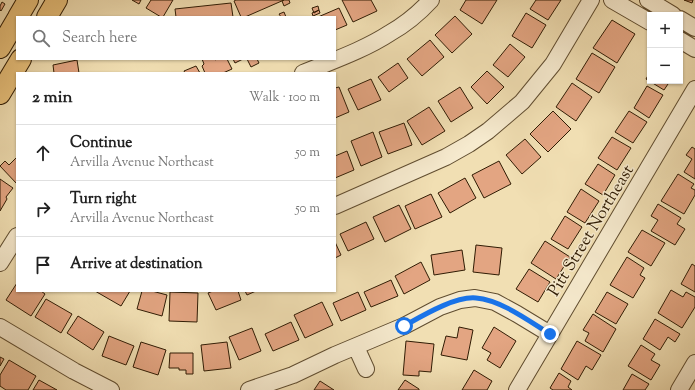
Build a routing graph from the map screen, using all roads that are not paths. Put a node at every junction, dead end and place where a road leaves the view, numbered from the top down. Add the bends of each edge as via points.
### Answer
1 (28, 0) edge
2 (57, 0) edge
3 (431, 0) edge
4 (591, 0) edge
5 (612, 0) edge
6 (648, 0) edge
7 (668, 12) edge
8 (19, 16) edge
9 (48, 16) edge
10 (647, 20) edge
11 (16, 21) edge
12 (683, 21) edge
13 (695, 28) edge
14 (683, 42) edge
15 (0, 48) edge
16 (695, 49) edge
17 (336, 59) edge
18 (20, 60) edge
19 (333, 60) edge
20 (305, 72) edge
21 (695, 89) edge
22 (0, 94) edge
23 (336, 206) edge
24 (16, 238) edge
25 (0, 263) edge
26 (0, 327) edge
27 (550, 334) junction
28 (356, 347) junction
29 (695, 363) edge
30 (366, 369) dead end
31 (111, 390) edge
32 (249, 390) edge
33 (517, 390) edge
34 (679, 390) edge

1 - 8 main road
2 - 9 main road
3 - 17 street via 390,34
4 - 23 street via 553,64 522,102 488,131 446,157
5 - 10 street
6 - 7 street
11 - 15 main road
12 - 13 street
14 - 16 street
18 - 22 main road
19 - 20 street
21 - 27 street, Pitt Street Northeast
24 - 25 street
26 - 31 street
27 - 28 street via 495,302 475,298 440,307
27 - 33 street, Pitt Street Northeast
28 - 30 street
28 - 32 street via 293,375
29 - 34 street

